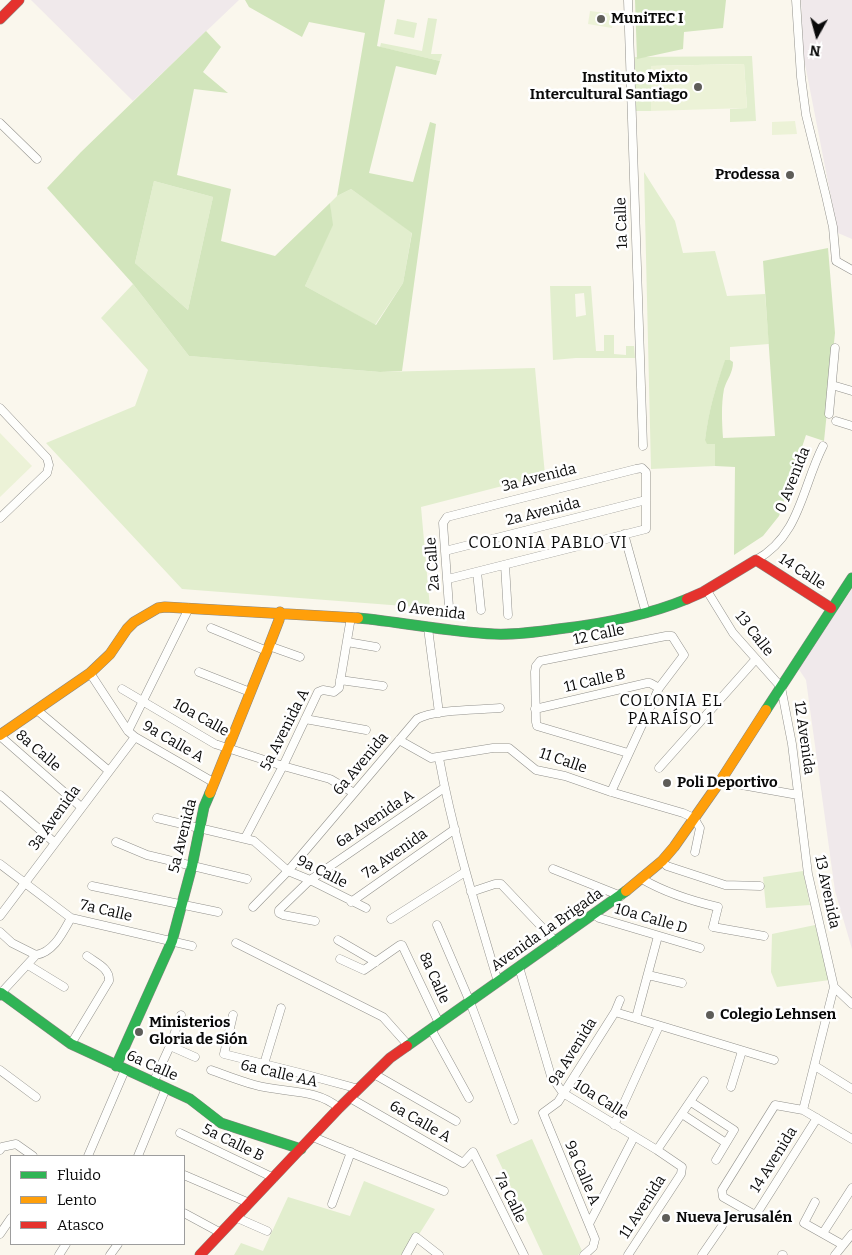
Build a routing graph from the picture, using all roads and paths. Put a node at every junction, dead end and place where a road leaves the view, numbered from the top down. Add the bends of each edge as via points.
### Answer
1 (19, 0) edge
2 (628, 0) edge
3 (796, 0) edge
4 (0, 19) edge
5 (0, 123) edge
6 (37, 159) dead end
7 (852, 270) edge
8 (836, 348) dead end
9 (832, 385) junction
10 (852, 391) edge
11 (0, 408) edge
12 (829, 414) dead end
13 (836, 421) dead end
14 (852, 426) edge
15 (643, 446) dead end
16 (823, 446) dead end
17 (646, 500) junction
18 (0, 518) edge
19 (444, 519) joint
20 (624, 534) junction
21 (445, 551) junction
22 (756, 560) junction
23 (505, 564) junction
24 (476, 572) junction
25 (852, 578) edge
26 (448, 579) junction
27 (709, 594) dead end
28 (449, 607) dead end
29 (189, 608) junction
30 (831, 608) junction
31 (481, 610) dead end
32 (280, 612) junction
33 (646, 612) junction
34 (508, 615) dead end
35 (351, 617) junction
36 (211, 628) dead end
37 (428, 628) junction
38 (347, 642) junction
39 (376, 647) dead end
40 (268, 649) junction
41 (300, 657) dead end
42 (755, 660) junction
43 (199, 672) dead end
44 (90, 673) junction
45 (340, 680) junction
46 (383, 686) dead end
47 (781, 687) junction
48 (659, 688) junction
49 (122, 689) dead end
50 (250, 692) junction
51 (144, 702) junction
52 (500, 708) dead end
53 (535, 709) junction
54 (37, 710) junction
55 (439, 713) junction
56 (305, 719) junction
57 (366, 730) dead end
58 (128, 731) junction
59 (0, 736) edge
60 (135, 738) junction
61 (400, 740) junction
62 (227, 749) junction
63 (628, 753) junction
64 (438, 758) junction
65 (283, 766) junction
66 (659, 768) dead end
67 (109, 771) junction
68 (721, 780) junction
69 (214, 782) junction
70 (444, 788) junction
71 (611, 792) junction
72 (354, 793) junction
73 (798, 794) junction
74 (0, 795) edge
75 (81, 807) junction
76 (157, 818) dead end
77 (694, 818) junction
78 (200, 828) junction
79 (455, 828) junction
80 (246, 838) junction
81 (116, 842) dead end
82 (55, 843) junction
83 (695, 852) dead end
84 (662, 861) junction
85 (0, 865) edge
86 (192, 866) junction
87 (553, 869) dead end
88 (288, 871) junction
89 (465, 872) junction
90 (247, 879) dead end
91 (642, 879) junction
92 (310, 880) junction
93 (25, 884) junction
94 (92, 886) dead end
95 (760, 886) dead end
96 (471, 892) junction
97 (621, 896) junction
98 (350, 902) junction
99 (182, 904) junction
100 (253, 907) dead end
101 (366, 908) dead end
102 (218, 912) dead end
103 (595, 915) junction
104 (0, 916) edge
105 (72, 918) junction
106 (391, 919) dead end
107 (315, 921) dead end
108 (438, 925) dead end
109 (0, 932) edge
110 (658, 936) junction
111 (764, 936) dead end
112 (338, 940) dead end
113 (172, 941) junction
114 (556, 942) junction
115 (236, 943) dead end
116 (192, 946) dead end
117 (700, 948) dead end
118 (36, 954) junction
119 (87, 956) dead end
120 (340, 958) dead end
121 (376, 962) junction
122 (28, 965) junction
123 (519, 967) junction
124 (648, 975) junction
125 (498, 982) junction
126 (682, 983) dead end
127 (64, 987) dead end
128 (834, 987) junction
129 (0, 993) edge
130 (620, 1000) dead end
131 (470, 1002) junction
132 (852, 1004) edge
133 (280, 1008) dead end
134 (615, 1012) junction
135 (181, 1015) dead end
136 (233, 1015) dead end
137 (636, 1018) junction
138 (435, 1026) junction
139 (659, 1026) junction
140 (71, 1044) junction
141 (408, 1045) junction
142 (170, 1046) junction
143 (742, 1051) junction
144 (195, 1057) dead end
145 (774, 1060) dead end
146 (264, 1064) junction
147 (815, 1066) junction
148 (120, 1068) junction
149 (0, 1070) edge
150 (211, 1070) dead end
151 (374, 1074) junction
152 (704, 1081) dead end
153 (153, 1083) junction
154 (731, 1087) dead end
155 (166, 1088) junction
156 (852, 1088) edge
157 (359, 1089) junction
158 (563, 1093) junction
159 (36, 1097) dead end
160 (350, 1098) junction
161 (470, 1098) dead end
162 (691, 1102) junction
163 (339, 1108) junction
164 (803, 1110) junction
165 (543, 1114) joint
166 (682, 1114) junction
167 (817, 1118) junction
168 (514, 1120) dead end
169 (456, 1122) dead end
170 (614, 1124) junction
171 (180, 1133) dead end
172 (313, 1137) junction
173 (634, 1137) junction
174 (852, 1140) edge
175 (726, 1143) junction
176 (1, 1148) edge
177 (301, 1149) junction
178 (657, 1150) junction
179 (351, 1152) junction
180 (473, 1152) joint
181 (32, 1155) edge
182 (88, 1155) edge
183 (138, 1155) edge
184 (716, 1160) dead end
185 (681, 1174) joint
186 (185, 1175) edge
187 (274, 1178) junction
188 (852, 1188) edge
189 (444, 1191) dead end
190 (814, 1202) dead end
191 (249, 1203) junction
192 (332, 1204) dead end
193 (185, 1214) edge
194 (235, 1218) junction
195 (10, 1219) edge
196 (589, 1224) junction
197 (722, 1226) dead end
198 (267, 1231) dead end
199 (221, 1233) junction
200 (823, 1233) junction
201 (0, 1234) edge
202 (852, 1234) edge
203 (843, 1245) junction
204 (200, 1255) edge
205 (406, 1255) edge
206 (439, 1255) edge
207 (524, 1255) edge
208 (584, 1255) edge
209 (628, 1255) edge
210 (702, 1255) edge
211 (835, 1255) edge

1 - 4 street
2 - 15 street, 1a Calle via 631,194
3 - 7 street via 806,115 833,227 836,261
5 - 6 street
8 - 9 street
9 - 10 street
9 - 12 street
11 - 18 street via 47,458 49,465 47,473
13 - 14 street
16 - 22 street, 0 Avenida via 791,527 779,544
17 - 19 street, 3a Avenida via 646,472 642,468
17 - 20 street via 646,529
17 - 21 street, 2a Avenida
19 - 21 street, 2a Calle
20 - 23 street
20 - 33 street
21 - 26 street, 2a Calle
22 - 30 street, 14 Calle
22 - 33 street, 0 Avenida via 703,592
23 - 24 street
23 - 34 street
24 - 26 street
24 - 31 street
25 - 30 street, Avenida La Brigada
26 - 28 street, 2a Calle
27 - 42 street, 13 Calle via 733,633
29 - 32 street, 0 Avenida
29 - 44 street, 0 Avenida via 158,608 134,622 110,654
29 - 51 street
30 - 47 street, Avenida La Brigada
32 - 35 street, 0 Avenida
32 - 40 street, 5a Avenida
33 - 37 street, 0 Avenida via 600,624 530,633 495,634
35 - 37 street, 0 Avenida
35 - 38 street
36 - 40 street
37 - 55 street
38 - 39 street
38 - 45 street
40 - 41 street
40 - 50 street, 5a Avenida
42 - 47 street, 13 Calle
42 - 66 street
43 - 50 street
44 - 54 street, 0 Avenida
44 - 58 street, 9a Calle A
45 - 46 street
45 - 56 street, 5a Avenida A via 334,692 318,692
47 - 68 street, Avenida La Brigada
47 - 73 street, 12 Avenida
48 - 53 street, 11 Calle B via 647,683
48 - 53 street, 12 Calle via 684,657 672,636 540,661 536,666
48 - 63 street
49 - 51 street, 10a Calle
50 - 62 street, 5a Avenida
51 - 58 street
51 - 62 street, 10a Calle
52 - 55 street, 6a Avenida
53 - 63 street via 537,726
54 - 59 street, 0 Avenida
54 - 67 street
55 - 61 street, 6a Avenida via 417,718
56 - 57 street
56 - 65 street, 5a Avenida A
58 - 60 street, 9a Calle A
59 - 75 street, 8a Calle
60 - 67 street, 3a Avenida
60 - 69 street, 9a Calle A
61 - 64 street, 11 Calle via 422,755
61 - 72 street, 6a Avenida
62 - 65 street, 10a Calle
62 - 69 street, 5a Avenida
63 - 71 street
64 - 70 street
64 - 71 street, 11 Calle via 508,748 536,770
65 - 72 street, 10a Calle via 330,779
65 - 80 street, 5a Avenida A
67 - 75 street, 3a Avenida
68 - 73 street
68 - 77 street, Avenida La Brigada
69 - 78 street, 5a Avenida
70 - 79 street
70 - 92 street, 6a Avenida A
71 - 77 street, 11 Calle
72 - 88 street, 6a Avenida
73 - 128 street, 13 Avenida via 810,887
74 - 82 street
75 - 82 street, 3a Avenida
76 - 78 street, 9a Calle
77 - 83 street via 700,828
77 - 84 street, Avenida La Brigada
78 - 80 street, 9a Calle
78 - 86 street, 5a Avenida
79 - 89 street
79 - 98 street, 7a Avenida
80 - 88 street, 9a Calle via 254,841
81 - 86 street via 146,855
82 - 93 street, 3a Avenida
84 - 91 street, Avenida La Brigada
84 - 95 street via 667,866 725,884
85 - 93 street, 7a Calle
86 - 90 street
86 - 99 street, 5a Avenida
87 - 97 street
88 - 92 street, 9a Calle
88 - 100 street, 6a Avenida
89 - 96 street
89 - 106 street
91 - 97 street, Avenida La Brigada
91 - 111 street via 690,900 718,907 713,927
92 - 98 street, 9a Calle
92 - 107 street, 6a Avenida A via 279,910 280,913
93 - 104 street, 3a Avenida
93 - 105 street, 7a Calle
94 - 99 street
96 - 114 street via 501,884
96 - 125 street
97 - 103 street, Avenida La Brigada
98 - 101 street, 9a Calle
99 - 102 street
99 - 113 street, 5a Avenida
103 - 110 street, 10a Calle D
103 - 114 street, Avenida La Brigada
105 - 113 street, 7a Calle
105 - 118 street via 49,950
108 - 131 street
109 - 118 street via 12,943
110 - 117 street, 10a Calle D
110 - 124 street
112 - 121 street
113 - 116 street, 7a Calle
113 - 148 street, 5a Avenida
114 - 123 street, Avenida La Brigada
115 - 141 street via 378,1014
118 - 122 street
119 - 140 street via 106,970 109,981
120 - 121 street via 363,970
121 - 138 street, 8a Calle via 402,945
122 - 127 street
122 - 129 street
123 - 125 street, Avenida La Brigada
123 - 158 street, 10a Calle via 551,1076
124 - 126 street
124 - 137 street
125 - 131 street, Avenida La Brigada
128 - 132 street
128 - 147 street, 13 Avenida
129 - 140 street, 6a Calle
130 - 134 street, 9a Avenida
131 - 138 street, Avenida La Brigada
131 - 168 street
133 - 146 street
134 - 137 street
134 - 158 street, 9a Avenida
135 - 142 street
136 - 146 street via 224,1054
137 - 139 street
138 - 141 street, Avenida La Brigada
138 - 161 street, 8a Calle
139 - 143 street
139 - 170 street
140 - 148 street, 6a Calle
141 - 151 street, Avenida La Brigada
142 - 144 street
142 - 153 street
143 - 145 street
143 - 154 street
146 - 157 street
147 - 156 street
147 - 164 street, 13 Avenida
148 - 153 street, 6a Calle
148 - 182 street, 5a Avenida
149 - 159 street
150 - 163 street, 6a Calle AA via 254,1085 326,1098
151 - 157 street, Avenida La Brigada
151 - 169 street
152 - 162 street
153 - 155 street, 6a Calle
155 - 177 street, 6a Calle via 190,1099 221,1123
155 - 183 street
157 - 160 street, Avenida La Brigada
158 - 165 street, 9a Avenida via 558,1102
158 - 170 street, 10a Calle
160 - 163 street, Avenida La Brigada
160 - 180 street, 6a Calle A via 462,1163
162 - 166 street
162 - 175 street via 734,1130
163 - 172 street, Avenida La Brigada
164 - 167 street
164 - 167 street, 14 Avenida via 774,1106 722,1190 723,1197 753,1214 757,1213
165 - 196 street, 9a Calle A
166 - 175 street
166 - 178 street
167 - 174 street
170 - 173 street, 10a Calle
171 - 187 street, 5a Calle B
172 - 177 street, Avenida La Brigada
172 - 179 street
173 - 178 street, 10a Calle
173 - 196 street
175 - 184 street
176 - 181 street via 16,1144
177 - 187 street, Avenida La Brigada
178 - 185 street, 10a Calle via 681,1166
179 - 189 street
179 - 192 street
180 - 207 street, 7a Calle
185 - 209 street, 11 Avenida
186 - 191 street
187 - 191 street, Avenida La Brigada
188 - 200 street
190 - 200 street via 804,1223
191 - 194 street, Avenida La Brigada
193 - 199 street
194 - 198 street
194 - 199 street, Avenida La Brigada
195 - 201 street
196 - 208 street, 9a Calle A via 595,1239
197 - 210 street
199 - 204 street, Avenida La Brigada
200 - 203 street
202 - 203 street
203 - 211 street
205 - 206 street via 416,1237

